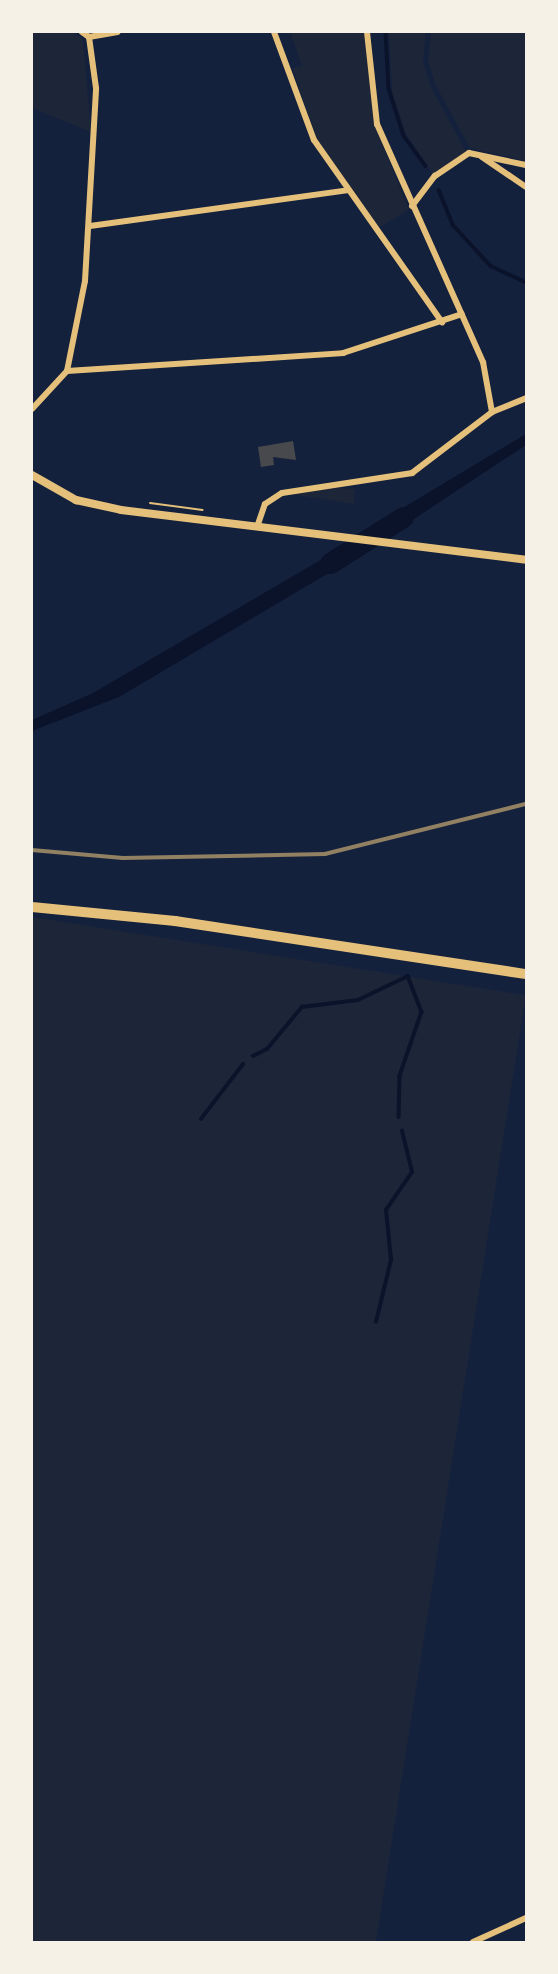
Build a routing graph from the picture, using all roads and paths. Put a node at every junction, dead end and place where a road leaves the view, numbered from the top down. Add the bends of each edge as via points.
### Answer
1 (82, 32) edge
2 (118, 32) edge
3 (274, 32) edge
4 (367, 32) edge
5 (89, 37) junction
6 (480, 154) junction
7 (527, 164) edge
8 (527, 187) edge
9 (349, 190) junction
10 (412, 206) junction
11 (90, 226) junction
12 (462, 314) junction
13 (442, 323) junction
14 (67, 371) junction
15 (527, 398) edge
16 (32, 409) edge
17 (492, 412) junction
18 (32, 475) edge
19 (257, 527) junction
20 (527, 560) edge
21 (32, 907) edge
22 (527, 974) edge
23 (527, 1918) edge
24 (473, 1942) edge

1 - 5 street
2 - 5 street
3 - 9 street via 314,140
4 - 10 street via 377,124
5 - 11 street via 96,88
6 - 7 street
6 - 8 street
6 - 10 street via 454,161
9 - 11 street
9 - 13 street
10 - 12 street
11 - 14 street
12 - 13 street
12 - 17 street via 489,379
13 - 14 street via 343,353
14 - 16 street
15 - 17 street
17 - 19 street via 412,473 290,489 265,504
18 - 19 street via 76,500
19 - 20 street
21 - 22 main road
23 - 24 street

